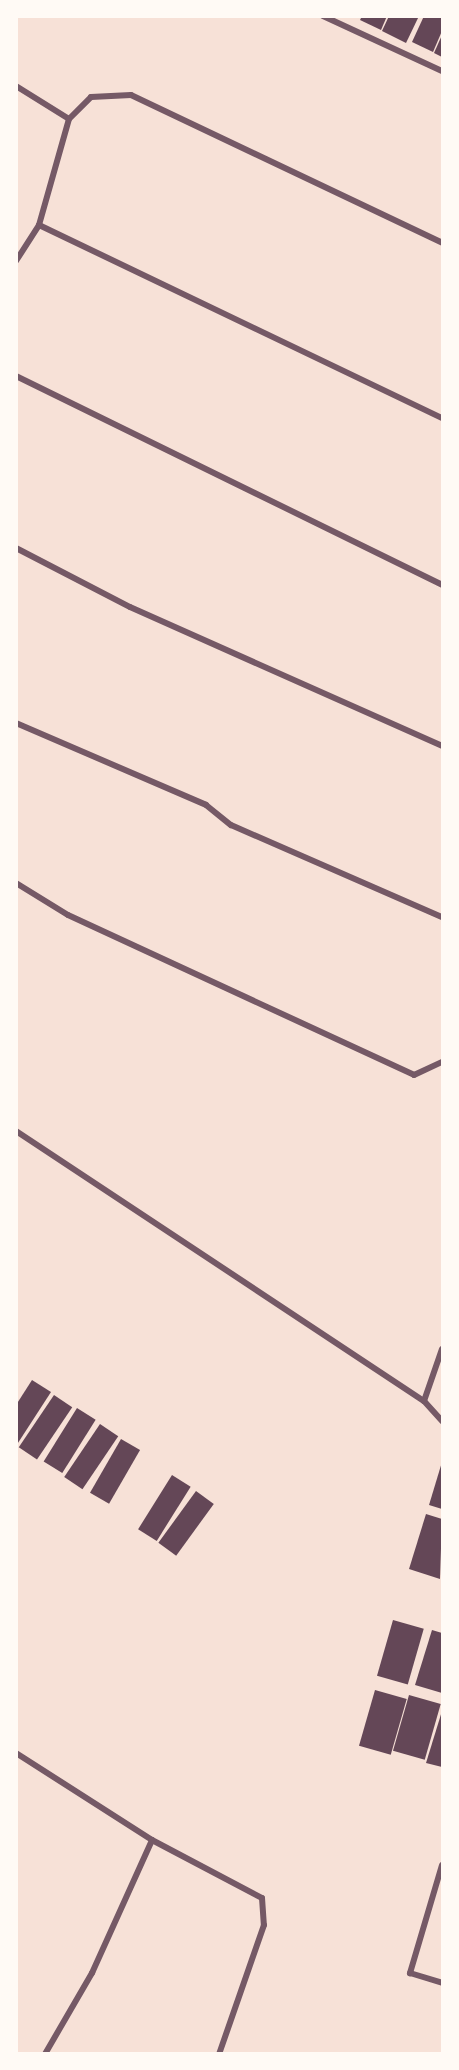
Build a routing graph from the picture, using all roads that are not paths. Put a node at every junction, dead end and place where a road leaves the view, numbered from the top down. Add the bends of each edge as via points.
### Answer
1 (323, 16) edge
2 (442, 71) edge
3 (16, 86) edge
4 (69, 119) junction
5 (39, 225) junction
6 (442, 243) edge
7 (16, 261) edge
8 (16, 376) edge
9 (442, 418) edge
10 (16, 548) edge
11 (442, 585) edge
12 (16, 723) edge
13 (442, 746) edge
14 (16, 883) edge
15 (442, 917) edge
16 (442, 1062) edge
17 (16, 1131) edge
18 (442, 1349) edge
19 (424, 1401) junction
20 (442, 1421) edge
21 (16, 1753) edge
22 (152, 1840) junction
23 (442, 1865) edge
24 (442, 1983) edge
25 (45, 2054) edge
26 (219, 2054) edge

1 - 2 street
3 - 4 street
4 - 5 street
4 - 6 street via 91,97 131,95
5 - 7 street
5 - 9 street
8 - 11 street
10 - 13 street via 130,607
12 - 15 street via 206,806 231,825
14 - 16 street via 69,915 414,1075
17 - 19 street
18 - 19 street
19 - 20 street
21 - 22 street
22 - 25 street via 93,1973
22 - 26 street via 262,1898 264,1924
23 - 24 street via 410,1973

